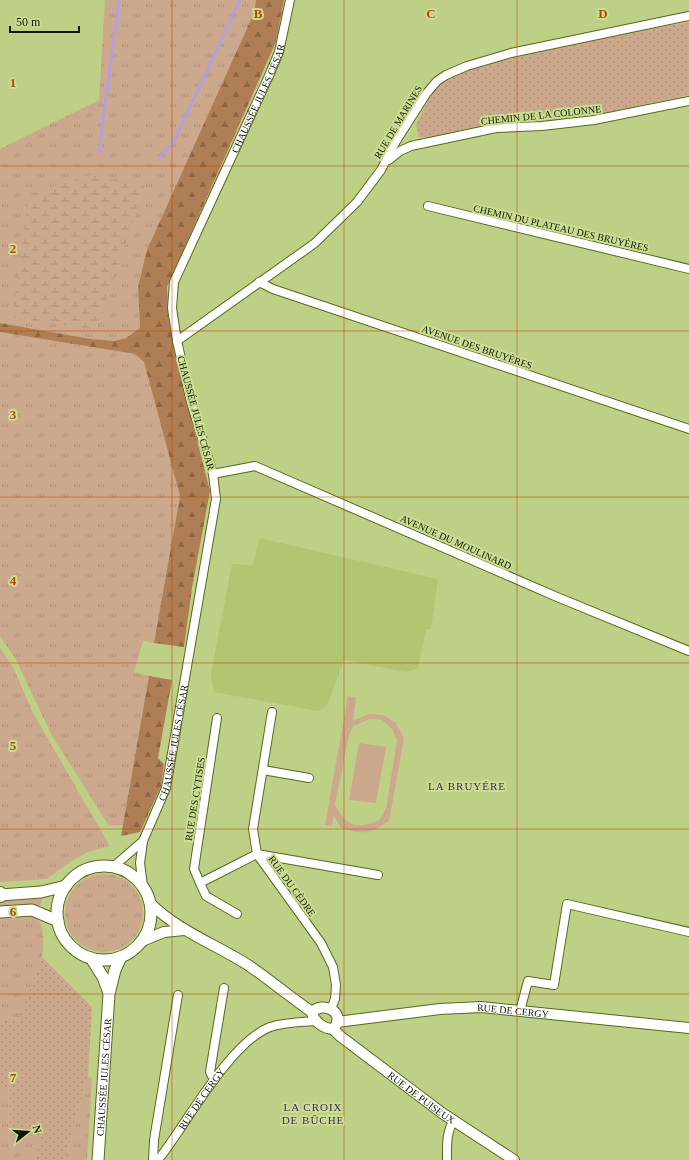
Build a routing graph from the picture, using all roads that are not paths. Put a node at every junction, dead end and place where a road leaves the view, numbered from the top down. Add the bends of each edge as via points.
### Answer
1 (290, 0) edge
2 (689, 16) edge
3 (689, 101) edge
4 (381, 170) junction
5 (428, 206) dead end
6 (689, 269) edge
7 (259, 282) junction
8 (177, 341) junction
9 (689, 429) edge
10 (213, 474) junction
11 (689, 651) edge
12 (272, 712) dead end
13 (217, 718) dead end
14 (263, 770) junction
15 (309, 778) dead end
16 (143, 841) junction
17 (257, 854) junction
18 (113, 867) junction
19 (378, 875) dead end
20 (200, 883) junction
21 (66, 886) junction
22 (143, 886) junction
23 (0, 895) edge
24 (150, 903) junction
25 (0, 912) edge
26 (237, 914) dead end
27 (58, 921) junction
28 (184, 930) junction
29 (689, 932) edge
30 (142, 941) junction
31 (121, 957) junction
32 (91, 958) junction
33 (224, 988) dead end
34 (109, 994) junction
35 (178, 995) dead end
36 (331, 1009) junction
37 (520, 1011) junction
38 (314, 1016) junction
39 (335, 1025) junction
40 (689, 1028) edge
41 (214, 1080) junction
42 (454, 1120) junction
43 (98, 1160) edge
44 (154, 1160) edge
45 (158, 1160) edge
46 (447, 1160) edge
47 (514, 1160) edge

1 - 8 street, CHAUSSÉE JULES CÉSAR via 279,52 174,282 172,308
2 - 4 street, RUE DE MARINES via 511,53 453,71 437,81 428,91
3 - 4 street, CHEMIN DE LA COLONNE via 594,120 486,130 410,146 394,155
4 - 7 street, RUE DE MARINES via 357,202 315,243
5 - 6 street, CHEMIN DU PLATEAU DES BRUYÈRES
7 - 8 street, RUE DE MARINES
7 - 9 street, AVENUE DES BRUYÈRES via 280,292
8 - 10 street, CHAUSSÉE JULES CÉSAR
10 - 11 street, AVENUE DU MOULINARD via 255,466 557,598
10 - 16 street, CHAUSSÉE JULES CÉSAR via 216,499 166,788
12 - 14 street, RUE DU CÈDRE
13 - 20 street, RUE DES CYTISES via 194,869
14 - 15 street
14 - 17 street, RUE DU CÈDRE via 253,828
16 - 18 street, CHAUSSÉE JULES CÉSAR
16 - 22 street, CHAUSSÉE JULES CÉSAR via 140,863
17 - 19 street
17 - 20 street
17 - 36 street, RUE DU CÈDRE via 321,943 333,967 336,985
18 - 21 main road via 90,868 74,877
18 - 22 main road via 130,873
20 - 26 street, RUE DES CYTISES via 206,896
21 - 23 main road via 41,892
21 - 27 main road via 59,902
22 - 24 main road
24 - 28 street
24 - 30 main road via 150,923
25 - 27 main road via 32,910
27 - 32 main road via 69,944 79,953
28 - 30 street via 164,932
28 - 38 street via 247,965
29 - 37 street via 567,904 554,985 528,980
30 - 31 main road via 134,950
31 - 32 main road via 106,960
31 - 34 main road, CHAUSSÉE JULES CÉSAR via 114,970
32 - 34 main road, CHAUSSÉE JULES CÉSAR via 103,977
33 - 41 street via 210,1072
34 - 43 main road, CHAUSSÉE JULES CÉSAR
35 - 44 street via 154,1140
36 - 38 street via 324,1006 315,1009
36 - 39 street via 336,1012
37 - 39 street, RUE DE CERGY via 481,1007 440,1009
37 - 40 street, RUE DE CERGY
38 - 39 street via 328,1029
38 - 41 street, RUE DE CERGY via 269,1028 257,1035 232,1058
39 - 42 street, RUE DE PUISEUX via 394,1077
41 - 45 street, RUE DE CERGY
42 - 46 street via 447,1139
42 - 47 street, RUE DE PUISEUX

